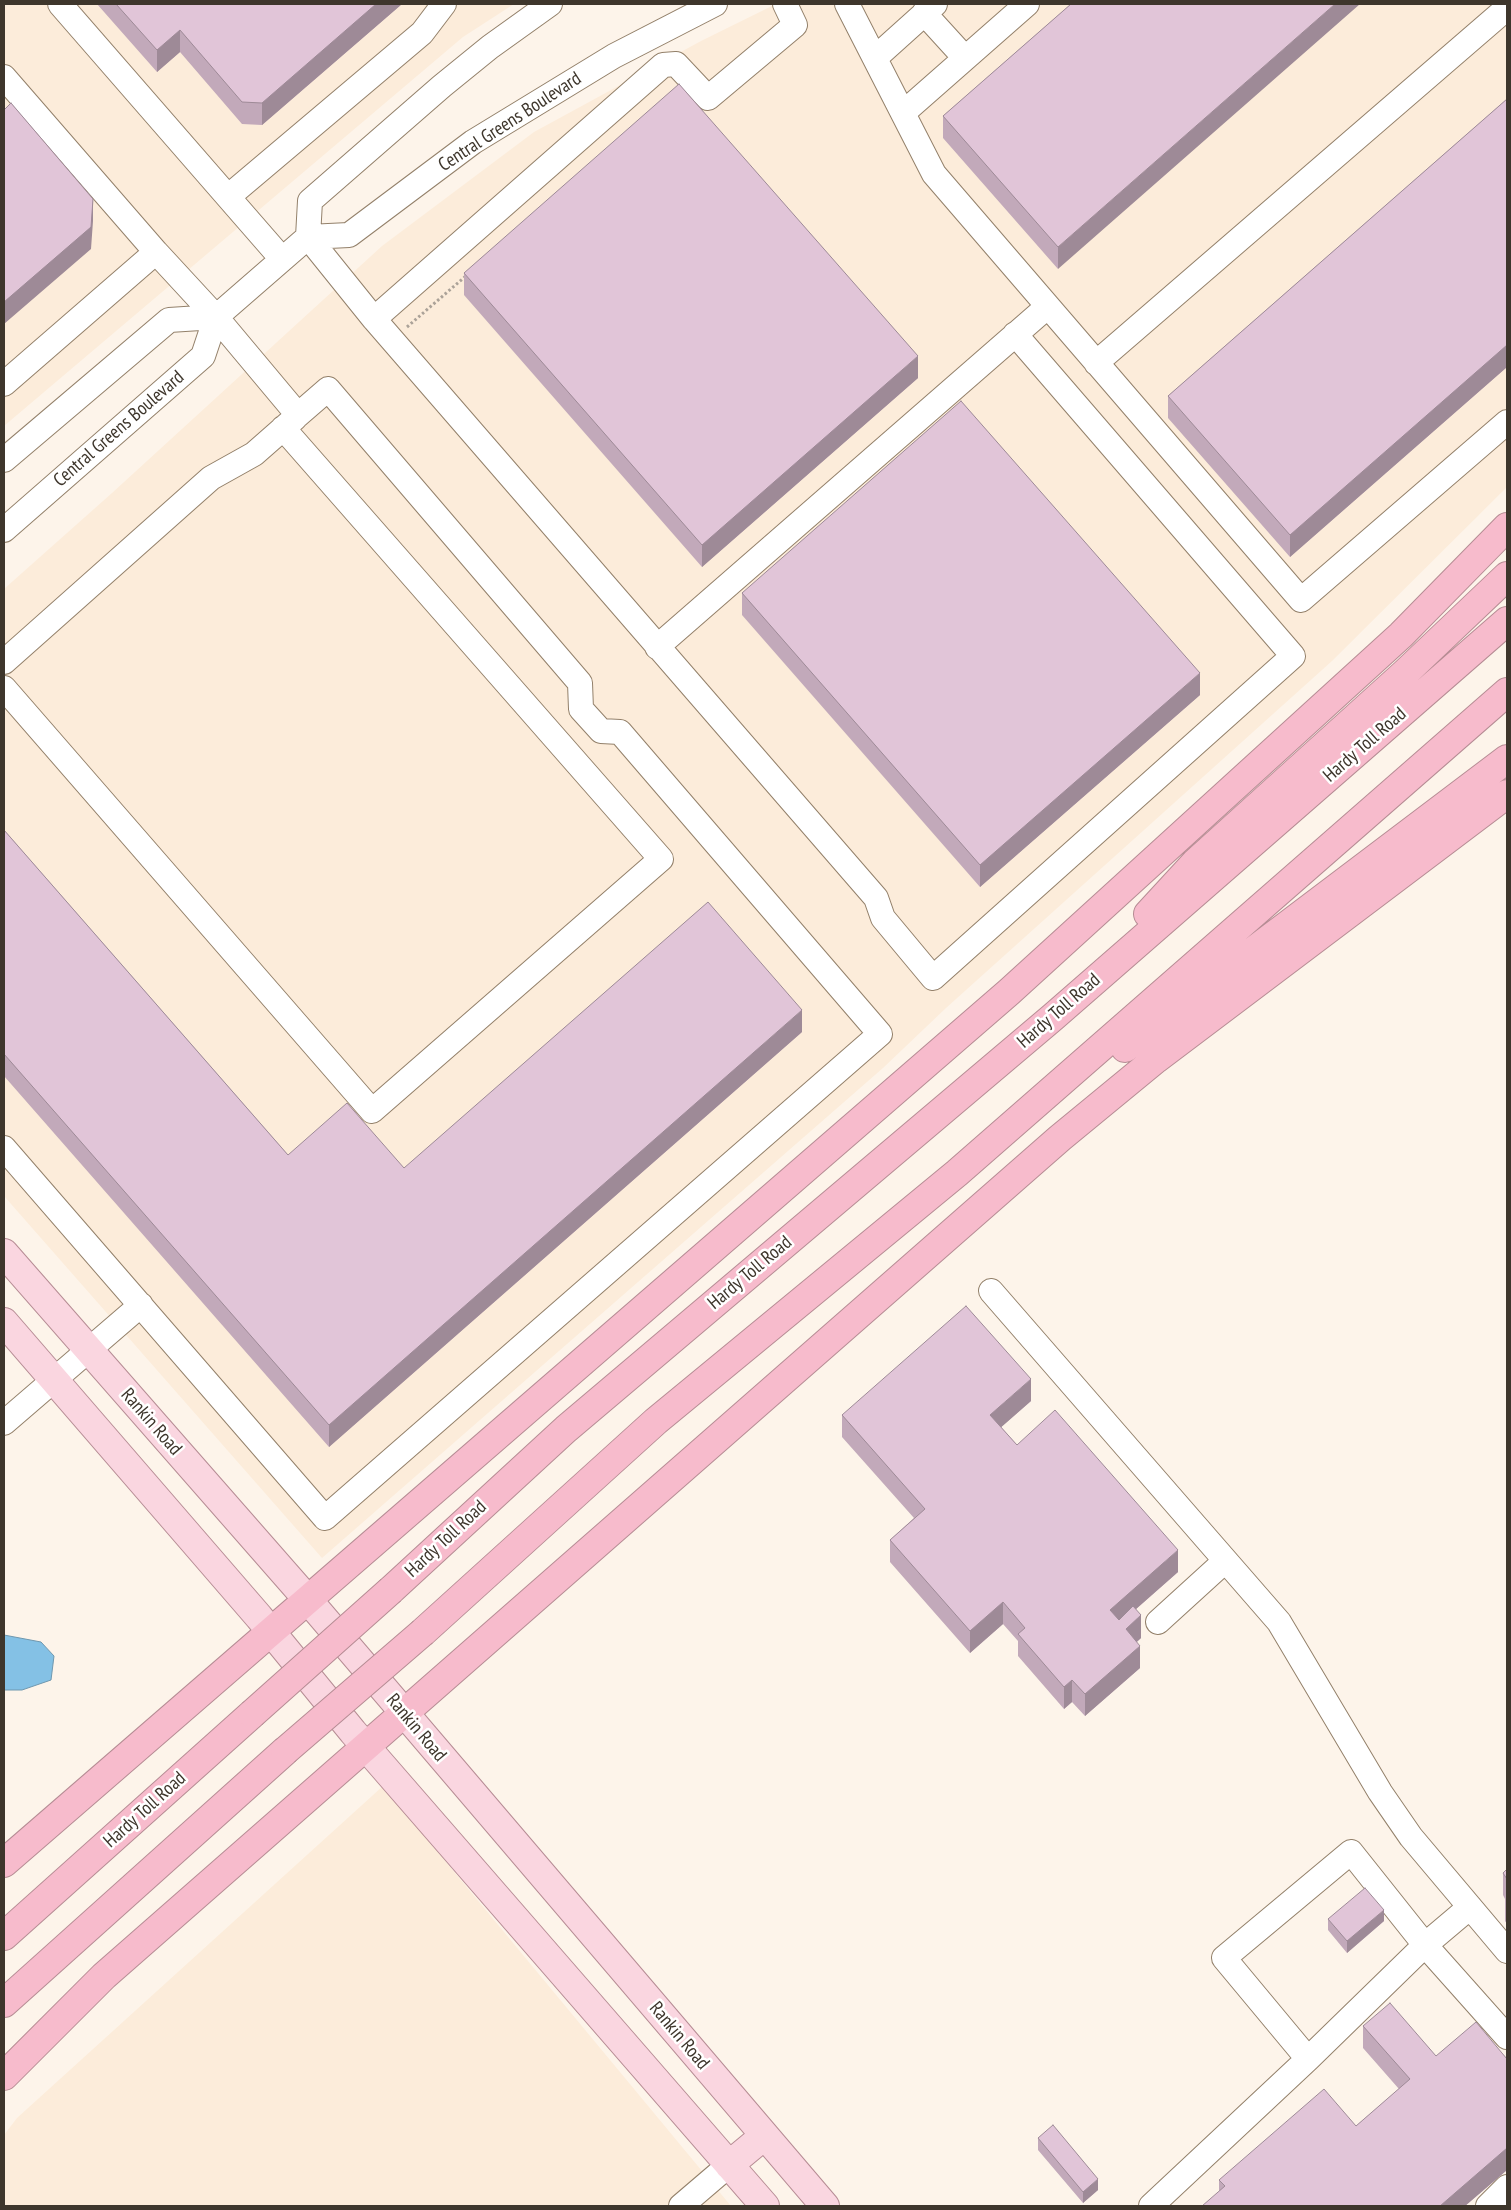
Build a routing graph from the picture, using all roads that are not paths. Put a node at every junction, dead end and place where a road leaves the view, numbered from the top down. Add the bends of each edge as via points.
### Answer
1 (60, 4) edge
2 (444, 4) edge
3 (550, 4) edge
4 (715, 4) edge
5 (784, 4) edge
6 (847, 4) edge
7 (1027, 4) edge
8 (1507, 8) edge
9 (930, 9) edge
10 (875, 58) junction
11 (965, 58) junction
12 (4, 77) edge
13 (903, 113) junction
14 (229, 196) junction
15 (308, 237) junction
16 (156, 252) junction
17 (282, 259) junction
18 (1048, 306) junction
19 (216, 317) junction
20 (374, 319) junction
21 (1015, 334) junction
22 (1096, 363) junction
23 (4, 384) edge
24 (291, 421) junction
25 (1507, 422) edge
26 (4, 460) edge
27 (1507, 527) edge
28 (4, 530) edge
29 (1507, 576) edge
30 (1507, 621) edge
31 (658, 646) junction
32 (4, 662) edge
33 (4, 688) edge
34 (1507, 692) edge
35 (1507, 759) edge
36 (1507, 794) edge
37 (1053, 1017) junction
38 (4, 1148) edge
39 (957, 1173) junction
40 (4, 1253) edge
41 (991, 1291) dead end
42 (141, 1305) junction
43 (4, 1322) edge
44 (88, 1351) junction
45 (54, 1380) junction
46 (4, 1423) edge
47 (1225, 1561) junction
48 (308, 1600) junction
49 (1158, 1622) dead end
50 (272, 1632) junction
51 (404, 1714) junction
52 (367, 1747) junction
53 (4, 1863) edge
54 (1470, 1907) junction
55 (4, 1936) edge
56 (1425, 1945) junction
57 (1507, 1951) edge
58 (4, 2003) edge
59 (1507, 2037) edge
60 (1308, 2059) junction
61 (4, 2076) edge
62 (764, 2136) junction
63 (730, 2165) junction
64 (1507, 2187) edge
65 (681, 2206) edge
66 (765, 2206) edge
67 (825, 2206) edge
68 (1151, 2206) edge
69 (1488, 2206) edge

1 - 14 street
2 - 14 street via 422,33
3 - 15 street via 442,86 310,201
4 - 15 street, Central Greens Boulevard via 614,56 473,142 349,235
5 - 20 street via 795,25 708,98 676,64 663,66
6 - 10 street
7 - 11 street
8 - 22 street
9 - 10 street
9 - 11 street
10 - 13 street
11 - 13 street
12 - 16 street
13 - 18 street via 934,174
14 - 17 street
15 - 17 street
15 - 20 street
16 - 19 street
16 - 23 street
17 - 19 street
18 - 21 street
18 - 22 street
19 - 24 street
19 - 26 street via 169,320
19 - 28 street, Central Greens Boulevard via 203,356
20 - 31 street
21 - 31 street
21 - 31 street via 1292,656 933,978 883,918 876,898
22 - 25 street via 1302,600
24 - 32 street via 254,454 210,478
24 - 33 street via 662,859 372,1111
24 - 42 street via 328,389 580,683 581,709 601,731 620,732 880,1034 325,1518
27 - 48 highway via 1401,635 1009,992
29 - 37 highway via 1195,863
30 - 37 highway, Hardy Toll Road
34 - 39 highway
35 - 39 highway
36 - 51 highway via 1156,1059 1060,1138
37 - 55 highway, Hardy Toll Road, bridge via 566,1429
38 - 42 street
39 - 58 highway, bridge via 656,1422
40 - 44 main road, Rankin Road
41 - 47 street
42 - 44 street
43 - 45 main road
44 - 45 street
44 - 48 main road, Rankin Road
45 - 46 street
45 - 50 main road
47 - 49 street
47 - 54 street via 1279,1622 1380,1792 1411,1837
48 - 50 highway
48 - 51 main road, Rankin Road
50 - 52 main road
50 - 53 highway
51 - 52 highway
51 - 62 main road, Rankin Road
52 - 61 highway via 104,1976
52 - 63 main road
54 - 56 street
54 - 57 street
56 - 59 street
56 - 60 street
56 - 60 street via 1351,1852 1224,1958
60 - 68 street
62 - 63 main road
62 - 67 main road, Rankin Road
63 - 65 street
63 - 66 main road
64 - 69 street

